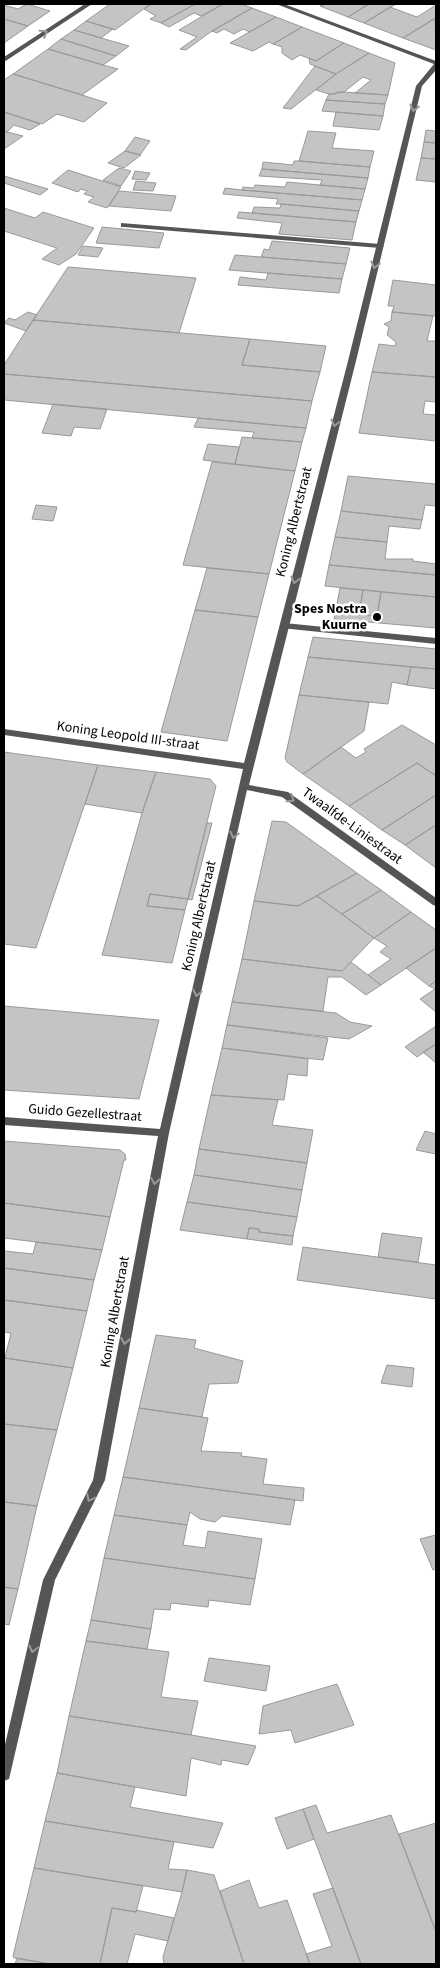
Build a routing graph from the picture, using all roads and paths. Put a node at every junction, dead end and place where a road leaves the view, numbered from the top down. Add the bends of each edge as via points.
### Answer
1 (89, 4) edge
2 (278, 4) edge
3 (4, 60) edge
4 (436, 64) edge
5 (124, 225) dead end
6 (380, 246) junction
7 (284, 626) junction
8 (436, 641) edge
9 (4, 732) edge
10 (248, 767) junction
11 (245, 787) junction
12 (436, 903) edge
13 (4, 1121) edge
14 (164, 1133) junction
15 (4, 1775) edge

3 -> 1 street
2 - 4 street
4 -> 6 street, Koning Albertstraat via 420,86
5 - 6 street
6 -> 7 street, Koning Albertstraat
7 - 8 street
7 - 10 street, Koning Albertstraat
9 - 10 street, Koning Leopold III-straat
10 - 11 street, Koning Albertstraat
11 -> 12 street, Twaalfde-Liniestraat via 285,794
11 -> 14 street, Koning Albertstraat
13 - 14 street, Guido Gezellestraat
14 -> 15 street, Koning Albertstraat via 99,1480 49,1580

